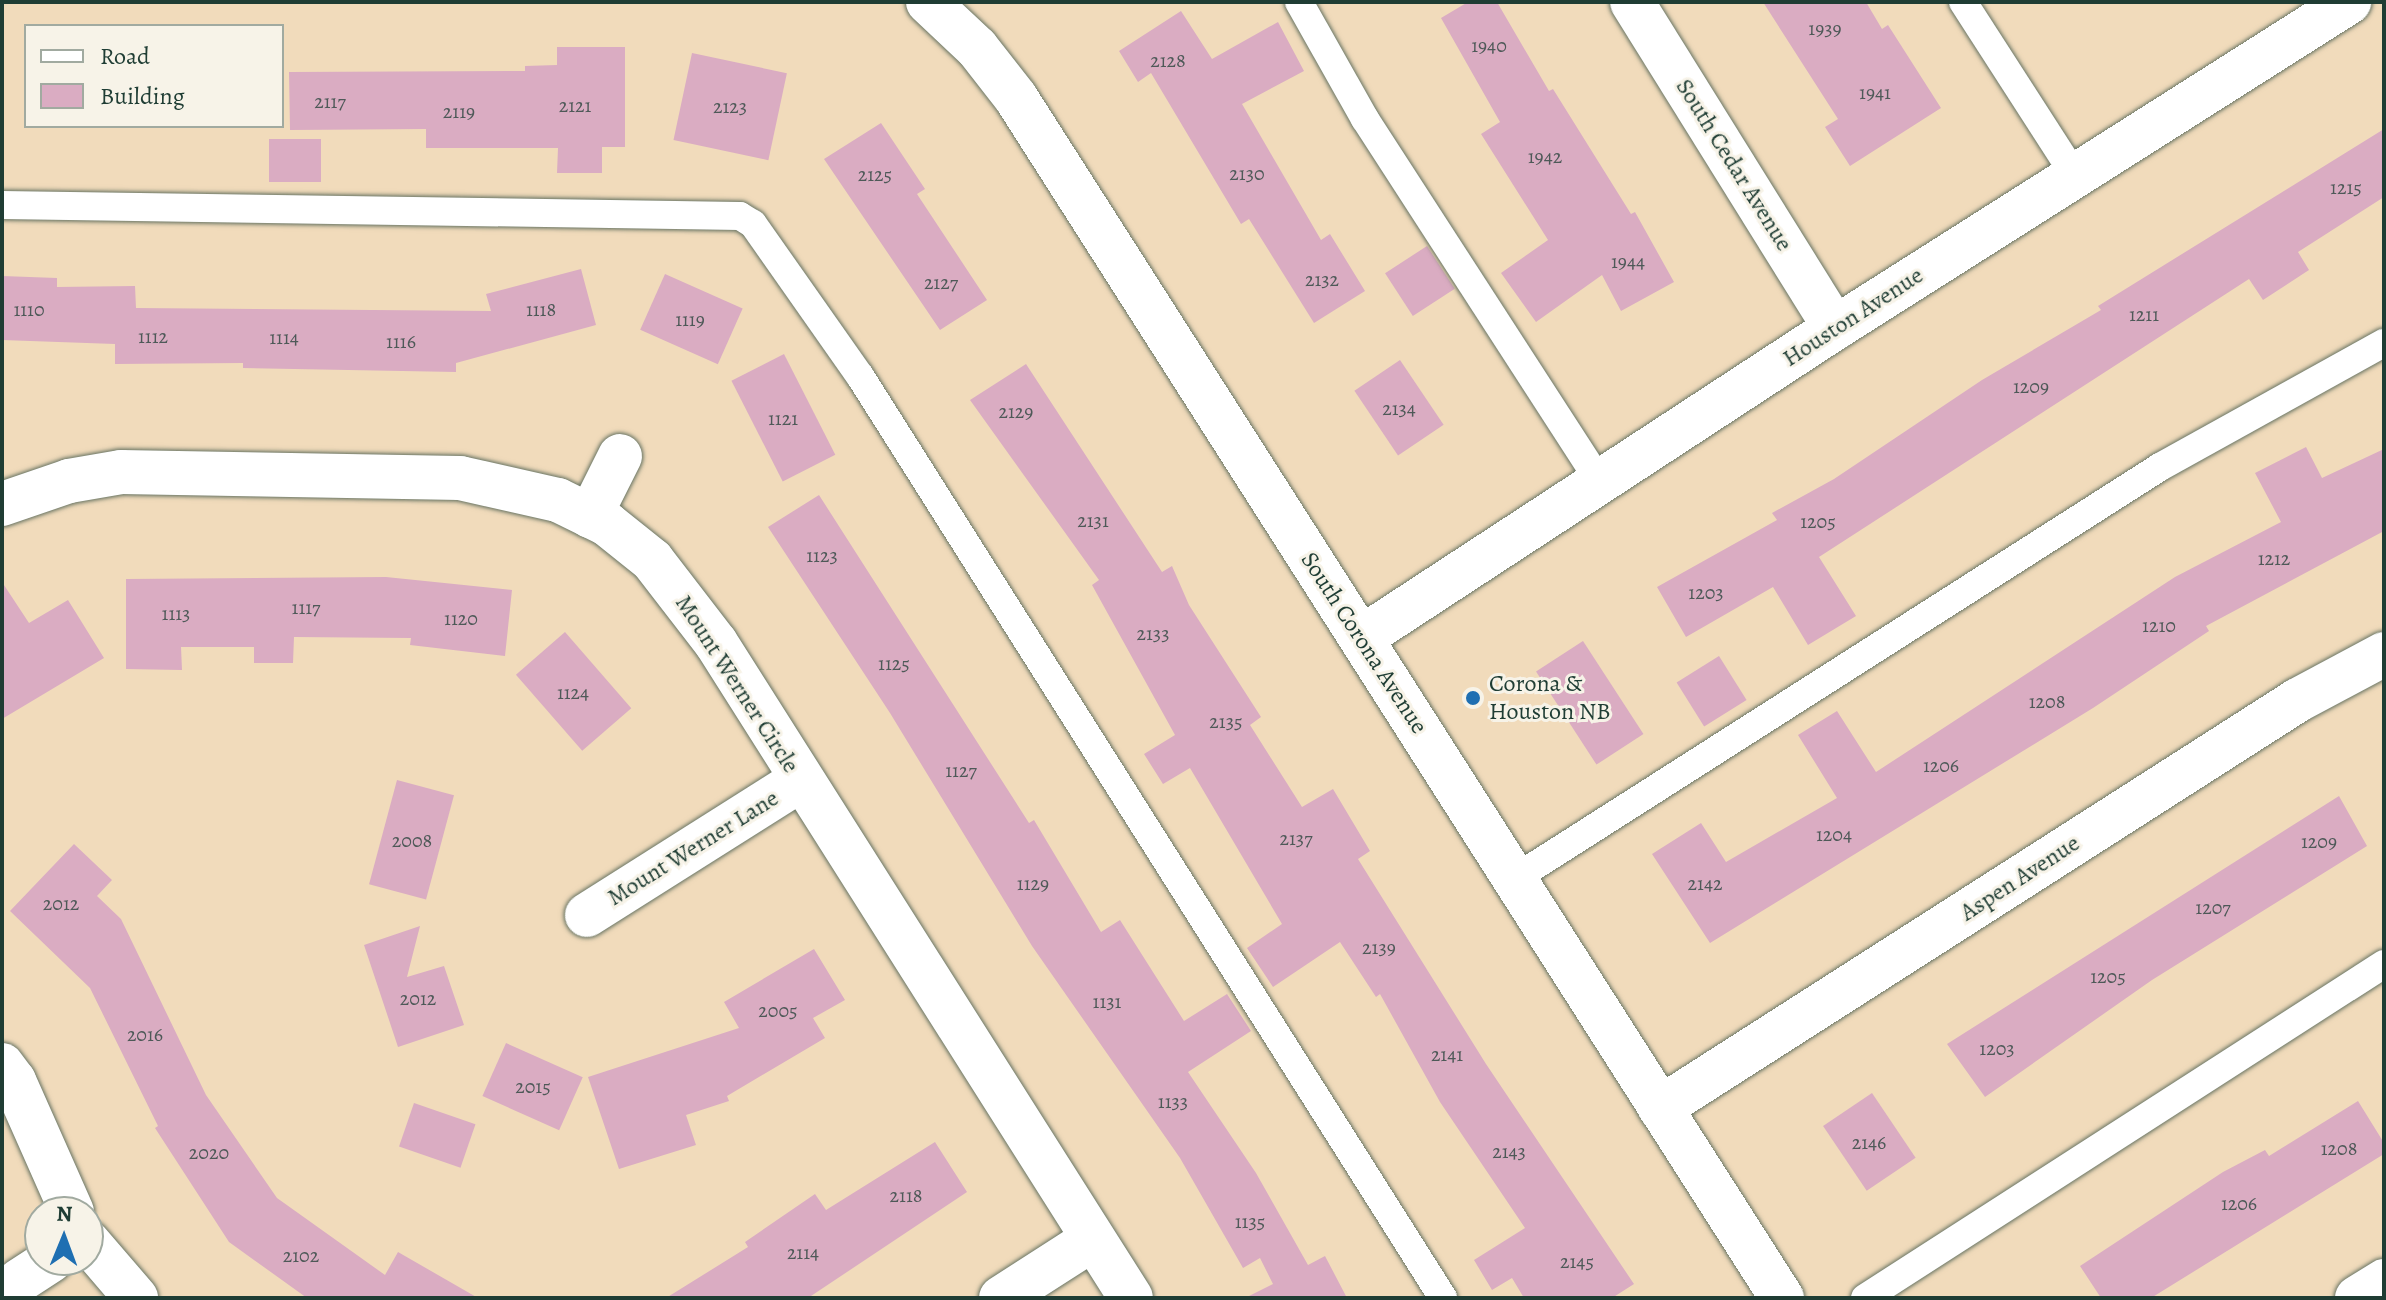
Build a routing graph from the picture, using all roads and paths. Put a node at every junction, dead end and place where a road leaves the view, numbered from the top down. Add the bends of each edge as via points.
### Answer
1 (928, 2) edge
2 (1299, 2) edge
3 (1632, 2) edge
4 (1963, 2) edge
5 (2349, 2) edge
6 (2291, 18) edge
7 (2075, 176) junction
8 (2, 205) edge
9 (1835, 328) junction
10 (2384, 343) edge
11 (620, 456) dead end
12 (1600, 482) junction
13 (2, 504) edge
14 (590, 516) junction
15 (1361, 638) junction
16 (2384, 654) edge
17 (799, 781) junction
18 (1514, 879) junction
19 (587, 915) dead end
20 (2384, 964) edge
21 (2, 1065) edge
22 (1660, 1108) junction
23 (64, 1196) edge
24 (1093, 1239) junction
25 (104, 1261) edge
26 (2384, 1281) edge
27 (136, 1298) edge
28 (1001, 1298) edge
29 (1131, 1298) edge
30 (1443, 1298) edge
31 (1782, 1298) edge
32 (1865, 1298) edge
33 (2357, 1298) edge

1 - 15 street, South Corona Avenue via 977,48 1016,98
2 - 12 lane via 1365,119
3 - 9 street, South Cedar Avenue
4 - 7 lane
5 - 6 street, Houston Avenue
6 - 7 street, Houston Avenue
7 - 9 street, Houston Avenue
8 - 30 lane via 740,216 753,224 860,376
9 - 12 street, Houston Avenue
10 - 18 lane via 2160,467
11 - 14 street
12 - 15 street, Houston Avenue
13 - 14 street, Mount Werner Circle via 69,481 121,472 445,478 512,486
14 - 17 street, Mount Werner Circle via 652,560 683,596
15 - 18 street, South Corona Avenue
16 - 22 street, Aspen Avenue via 2298,700
17 - 19 street, Mount Werner Lane
17 - 24 street, Mount Werner Circle
18 - 22 street, South Corona Avenue
20 - 32 lane
21 - 23 street
22 - 31 street, South Corona Avenue
24 - 28 street
24 - 29 street, Mount Werner Circle
25 - 27 street
26 - 33 street

